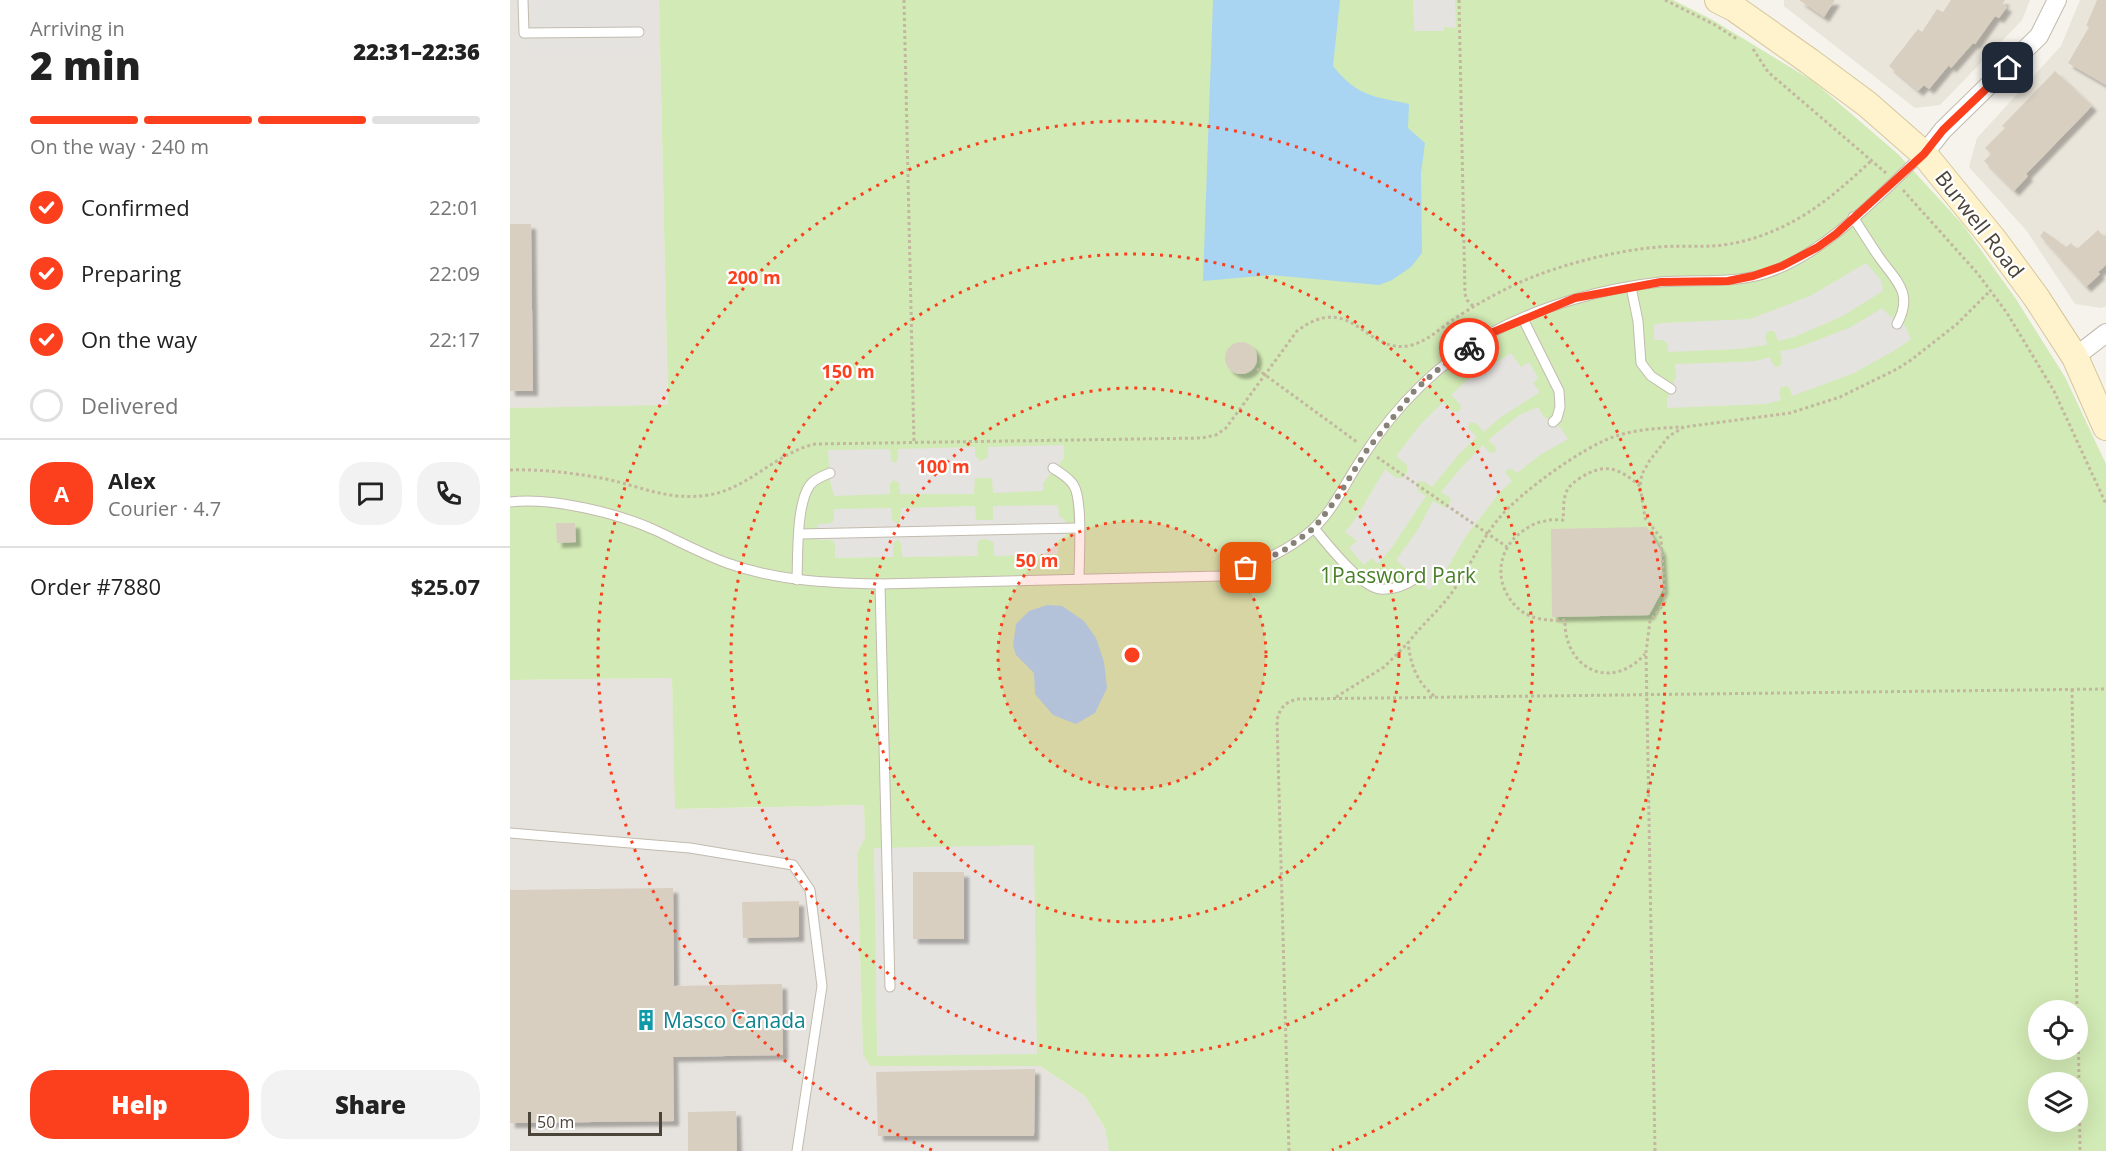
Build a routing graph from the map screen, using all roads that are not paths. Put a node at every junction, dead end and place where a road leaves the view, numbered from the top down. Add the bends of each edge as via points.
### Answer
1 (524, 0) edge
2 (2057, 0) edge
3 (1730, 3) edge
4 (639, 32) dead end
5 (1924, 154) junction
6 (1853, 218) junction
7 (1631, 286) junction
8 (1522, 319) junction
9 (1897, 324) dead end
10 (2106, 333) edge
11 (2075, 357) junction
12 (1671, 389) dead end
13 (1553, 422) dead end
14 (2106, 427) edge
15 (1053, 468) dead end
16 (830, 473) dead end
17 (510, 502) edge
18 (1078, 528) junction
19 (1314, 528) junction
20 (799, 534) junction
21 (1416, 578) dead end
22 (1079, 579) junction
23 (797, 580) junction
24 (880, 584) junction
25 (510, 833) edge
26 (890, 987) dead end
27 (796, 1151) edge

1 - 4 lane via 524,33
2 - 5 street via 2039,36 1943,130
3 - 5 main road, Burwell Road via 1867,104
5 - 6 lane
5 - 11 main road, Burwell Road via 2036,297
6 - 7 lane via 1818,247 1766,273 1728,281
6 - 9 lane via 1896,277 1905,310
7 - 8 lane via 1575,298
7 - 12 lane via 1641,363 1651,376
8 - 13 lane via 1559,391 1560,407
8 - 19 lane via 1491,333 1415,390 1367,450
10 - 11 street
11 - 14 main road, Burwell Road
15 - 18 lane via 1074,486
16 - 20 lane via 811,483 806,491
17 - 23 lane via 591,510 655,530 727,563
18 - 20 lane
18 - 22 lane
19 - 21 lane via 1346,564 1378,589 1399,587
19 - 22 lane via 1268,559 1221,576
20 - 23 lane
22 - 24 lane
23 - 24 lane
24 - 26 lane
25 - 27 lane via 690,848 792,865 810,890 822,986

